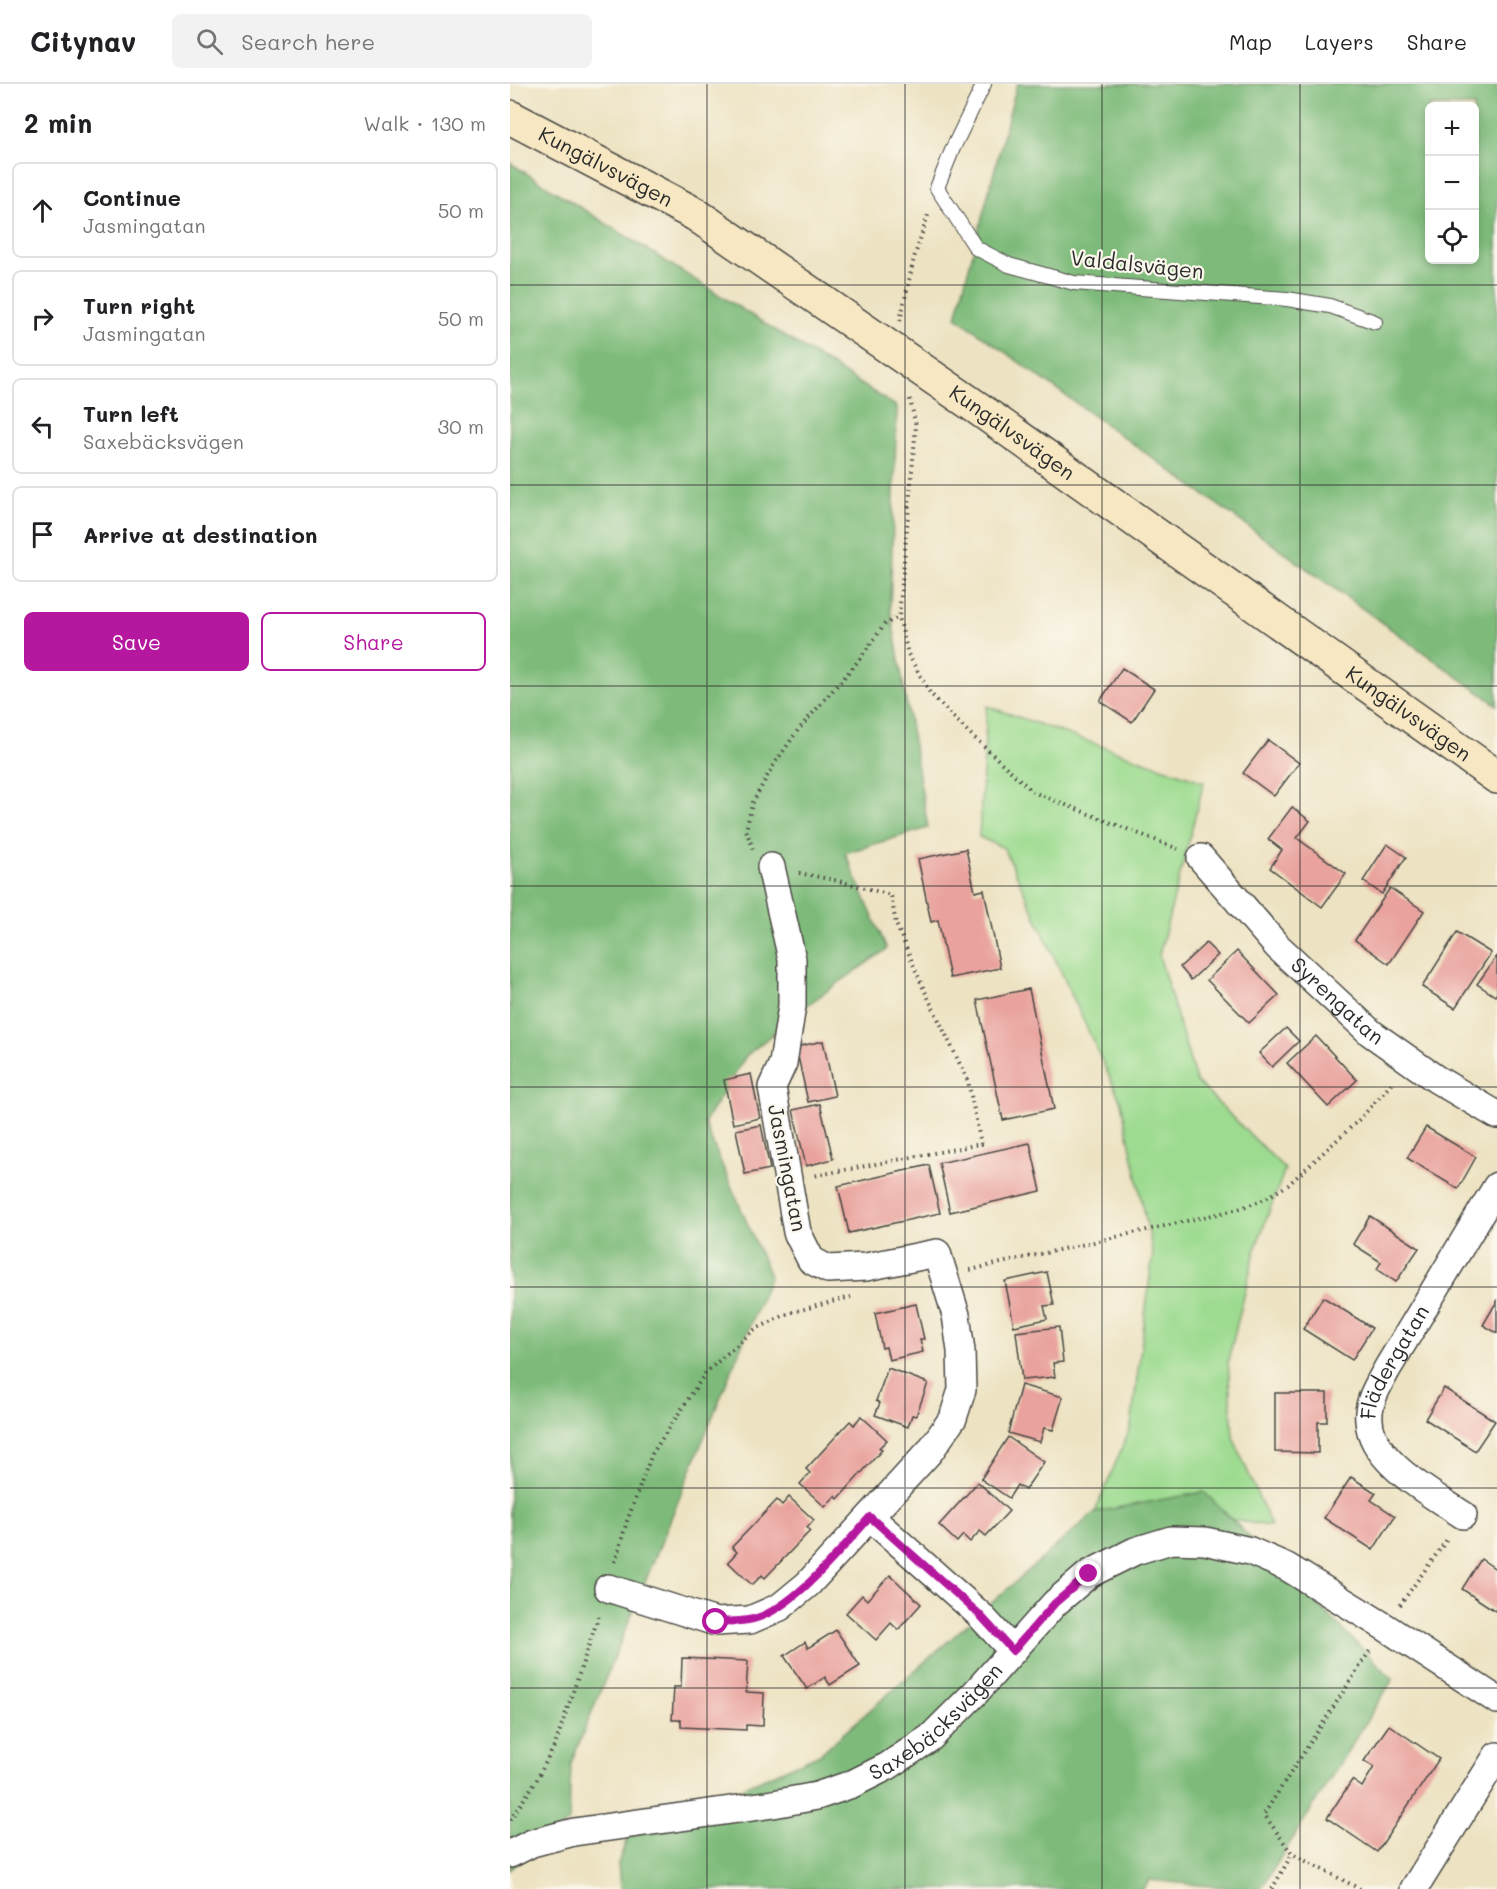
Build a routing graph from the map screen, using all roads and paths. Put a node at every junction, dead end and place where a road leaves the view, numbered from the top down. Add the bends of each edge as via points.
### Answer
1 (984, 84) edge
2 (510, 117) edge
3 (937, 188) junction
4 (1375, 322) dead end
5 (894, 351) junction
6 (907, 391) dead end
7 (898, 617) junction
8 (1497, 777) edge
9 (1201, 858) joint
10 (771, 867) junction
11 (1412, 1062) junction
12 (1497, 1115) edge
13 (788, 1181) junction
14 (1497, 1186) edge
15 (944, 1276) junction
16 (857, 1296) dead end
17 (1463, 1515) joint
18 (870, 1517) junction
19 (608, 1588) junction
20 (1385, 1627) junction
21 (1013, 1651) junction
22 (1497, 1700) edge
23 (1497, 1756) edge
24 (510, 1820) edge
25 (510, 1854) edge
26 (1292, 1854) junction
27 (1272, 1889) edge
28 (1360, 1889) edge
29 (1414, 1889) edge

1 - 3 lane
2 - 5 main road, Kungälvsvägen via 695,214
3 - 4 lane, Valdalsvägen via 976,248 1009,265 1074,283 1287,299 1330,306
3 - 5 path via 914,258
5 - 8 main road, Kungälvsvägen
6 - 7 path via 916,426
7 - 9 path via 908,654 930,693 1033,792
7 - 10 path via 885,624 798,730 752,804 746,830 757,860
9 - 11 street, Syrengatan via 1277,946 1371,1033
10 - 13 street, Jasmingatan via 792,958 792,1006 785,1052 772,1087
10 - 13 path via 891,895 896,924 968,1081 981,1144
11 - 12 street, Syrengatan
11 - 15 path via 1360,1118 1288,1185 1261,1201 1148,1231
13 - 15 street, Jasmingatan via 797,1232 811,1260 828,1269 866,1267 937,1253
14 - 17 street, Flädergatan via 1387,1369 1372,1397 1368,1420 1377,1446 1395,1466
15 - 18 street, Jasmingatan via 957,1324 962,1390 953,1418 930,1451
16 - 19 path via 789,1313 754,1330 706,1372 652,1454
17 - 20 path
18 - 19 street, Jasmingatan via 808,1584 780,1607 750,1620 716,1622
18 - 21 street via 979,1614
19 - 24 path via 555,1745
20 - 21 street, Saxebäcksvägen via 1287,1567 1250,1551 1205,1541 1171,1540 1135,1551 1089,1574 1055,1603
20 - 22 street, Saxebäcksvägen
20 - 26 path via 1264,1814
21 - 25 street, Saxebäcksvägen via 930,1738 852,1784 817,1796 773,1804 574,1832 532,1843
23 - 29 street
26 - 27 path
26 - 28 path

